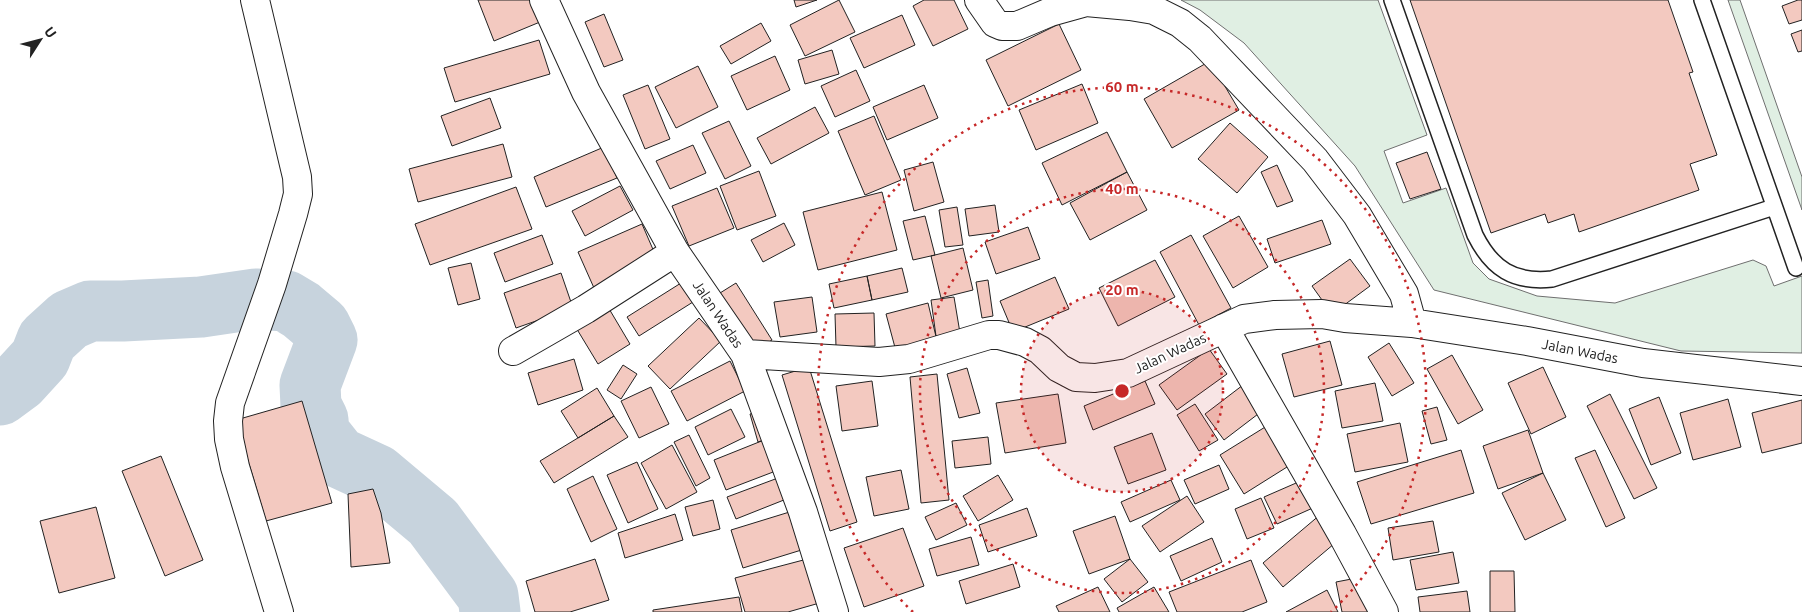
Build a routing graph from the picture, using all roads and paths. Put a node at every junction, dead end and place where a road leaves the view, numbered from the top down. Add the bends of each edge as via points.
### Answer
1 (255, 0) edge
2 (544, 0) edge
3 (979, 0) edge
4 (1392, 0) edge
5 (1702, 0) edge
6 (1774, 207) junction
7 (675, 252) junction
8 (1796, 268) dead end
9 (1412, 323) junction
10 (1224, 328) junction
11 (513, 351) dead end
12 (745, 354) junction
13 (1802, 381) edge
14 (279, 612) edge
15 (834, 612) edge
16 (1384, 612) edge

1 - 14 street via 292,154 298,194 272,284 230,403 228,439
2 - 7 street, Jalan Wadas via 586,92
3 - 9 street via 995,23 1002,26 1017,26 1086,2 1154,10 1180,23 1316,160 1357,215 1388,265 1404,294
4 - 6 lane via 1475,235 1488,257 1507,273 1537,281 1552,279
5 - 6 lane
6 - 8 lane
7 - 11 street
7 - 12 street, Jalan Wadas
9 - 10 street, Jalan Wadas via 1301,314 1244,319
9 - 13 street, Jalan Wadas via 1643,363
10 - 12 street, Jalan Wadas via 1128,372 1095,378 1076,377 1059,368 1040,350 999,335 989,335 909,359 879,362
10 - 16 street
12 - 15 street via 803,512

